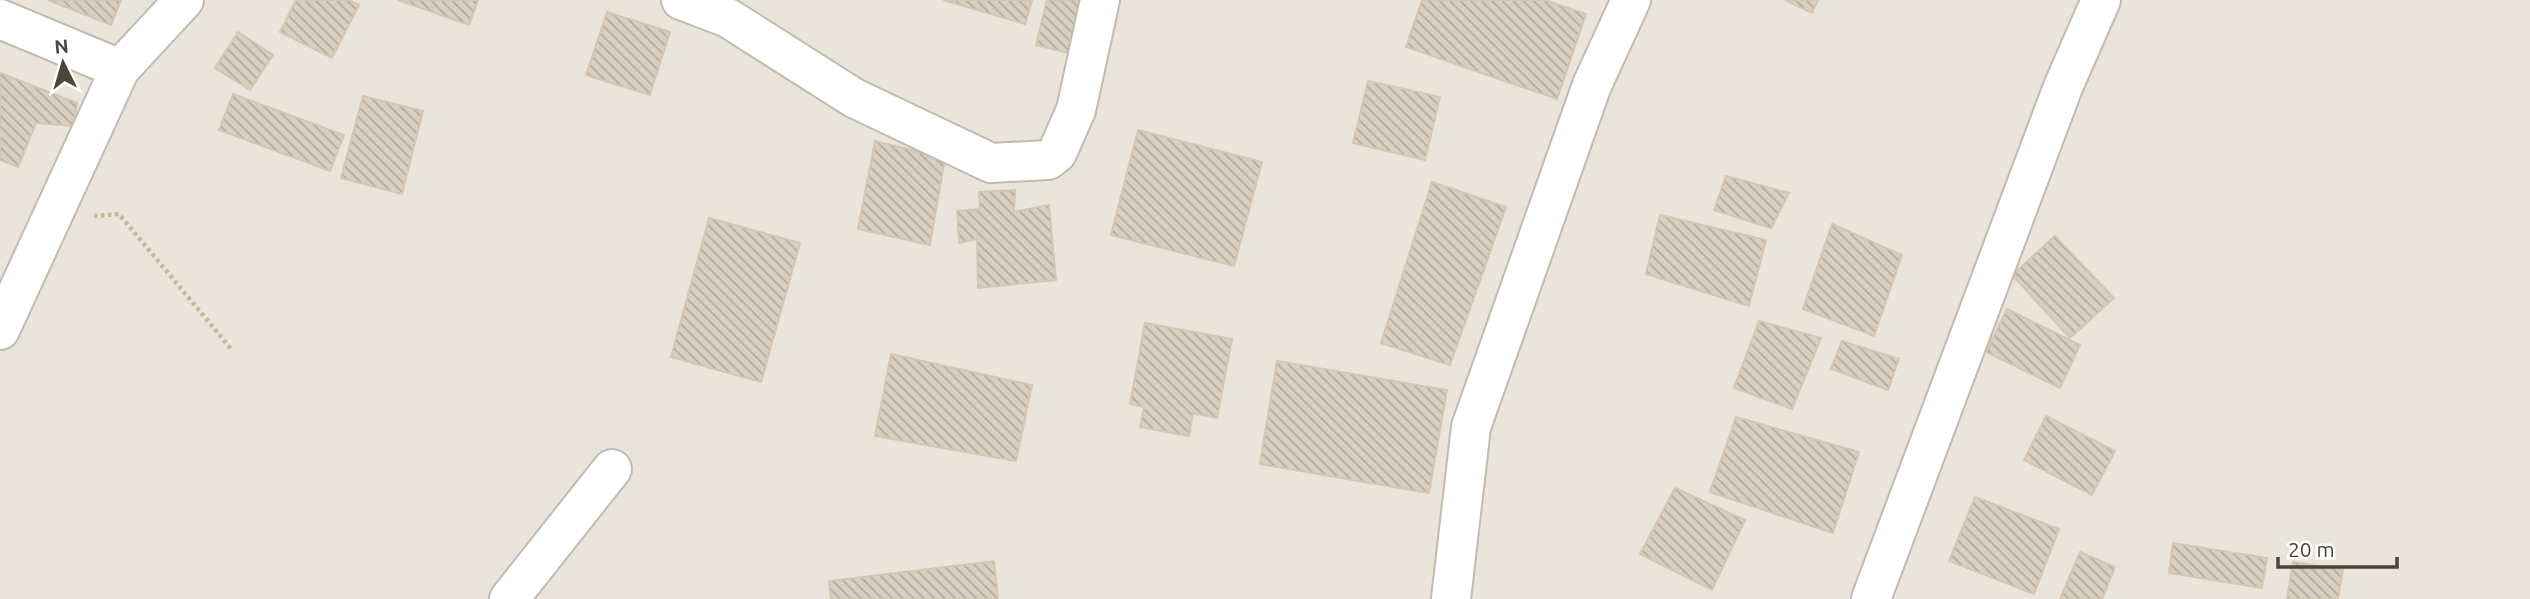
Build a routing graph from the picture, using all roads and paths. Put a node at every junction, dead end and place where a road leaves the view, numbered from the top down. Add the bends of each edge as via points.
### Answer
1 (184, 0) edge
2 (681, 0) edge
3 (1100, 0) edge
4 (1631, 0) edge
5 (2101, 0) edge
6 (0, 19) edge
7 (120, 69) junction
8 (52, 218) junction
9 (0, 330) edge
10 (232, 349) dead end
11 (612, 469) dead end
12 (509, 599) edge
13 (1451, 599) edge
14 (1871, 599) edge

1 - 7 street
2 - 3 street via 728,18 854,98 991,163 1048,160 1057,153 1076,110
4 - 13 street via 1592,85 1471,427
5 - 14 street via 2063,87
6 - 7 street
7 - 8 street
8 - 9 street
8 - 10 path via 119,214
11 - 12 street

